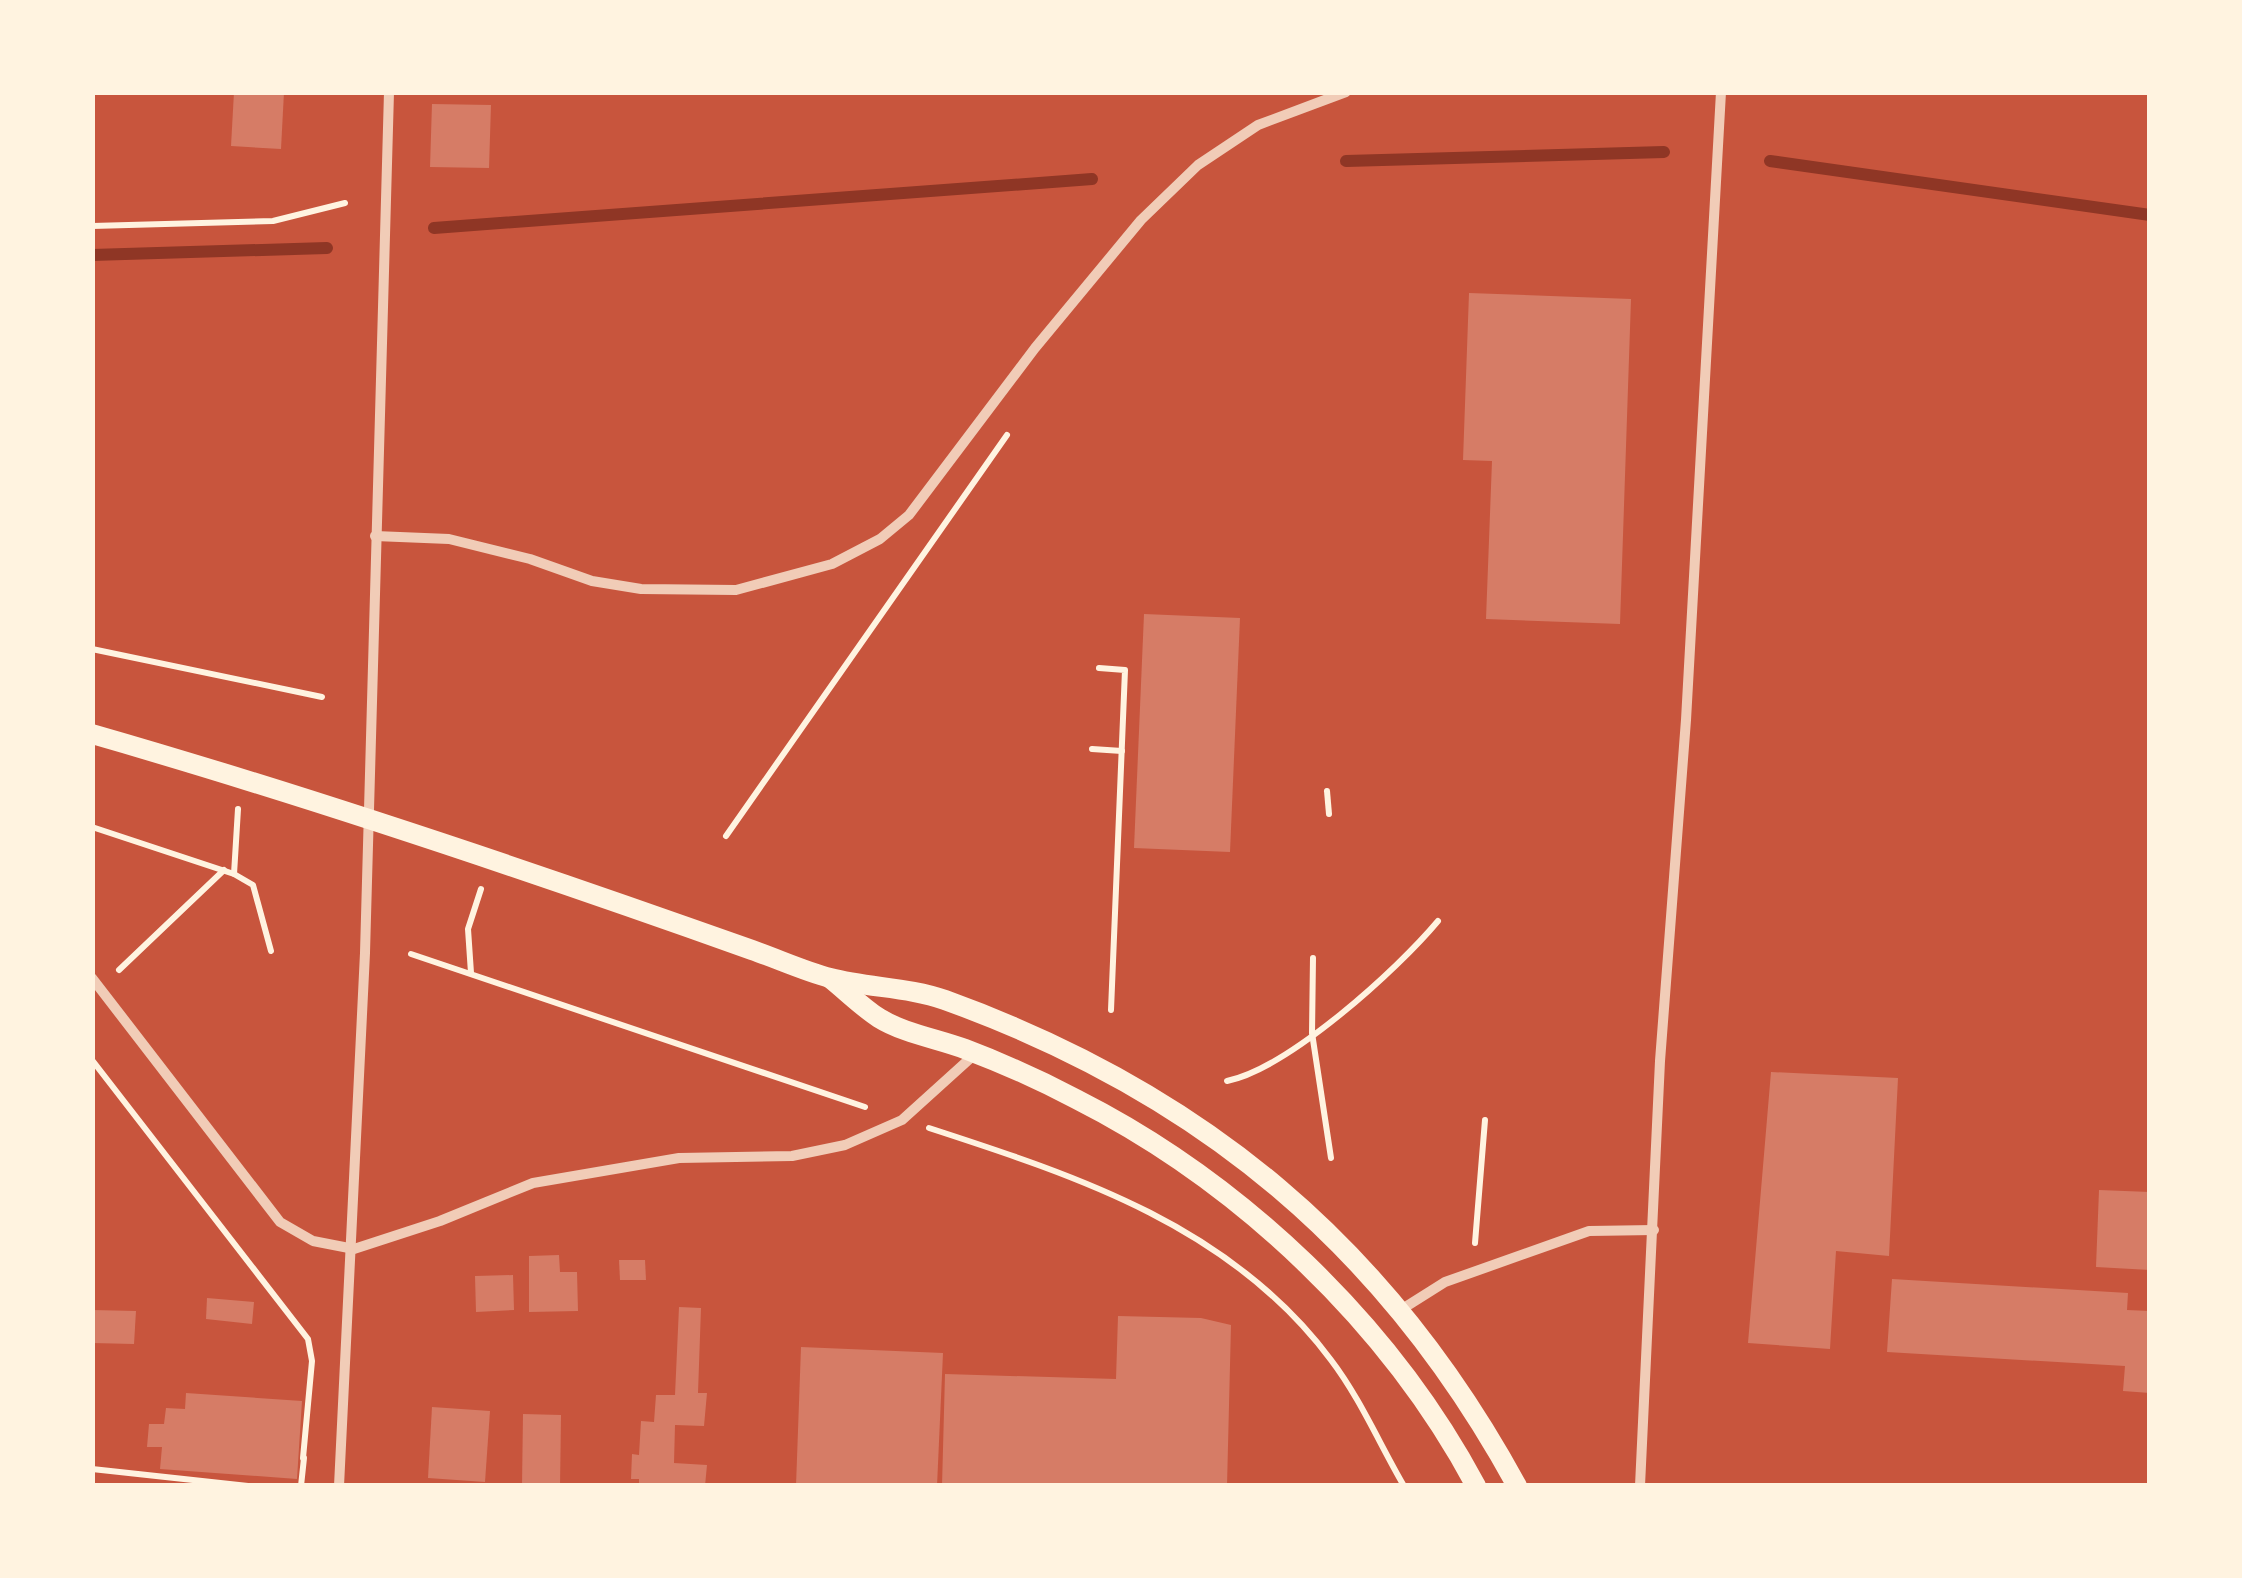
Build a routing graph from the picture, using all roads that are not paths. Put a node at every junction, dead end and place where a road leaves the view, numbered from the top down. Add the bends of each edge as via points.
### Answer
1 (389, 92) edge
2 (1346, 92) edge
3 (1721, 92) edge
4 (375, 536) junction
5 (92, 734) edge
6 (369, 816) junction
7 (830, 978) junction
8 (96, 982) edge
9 (976, 1053) junction
10 (1654, 1230) junction
11 (354, 1248) junction
12 (1399, 1311) junction
13 (339, 1486) edge
14 (1476, 1486) edge
15 (1517, 1486) edge
16 (1640, 1486) edge

1 - 4 street
2 - 4 street via 1258,125 1198,165 1141,220 908,515 832,564 736,590 641,589 592,582 449,539
3 - 10 street
4 - 6 street
5 - 6 main road
6 - 7 main road
6 - 11 street
7 - 9 main road via 880,1019
7 - 12 main road via 940,998 1123,1077 1254,1164
8 - 11 street via 280,1222 313,1241
9 - 11 street via 902,1120 845,1145 792,1156 679,1158 533,1182
9 - 14 main road via 1139,1134 1285,1245 1403,1373
10 - 12 street via 1589,1231 1444,1282
10 - 16 street
11 - 13 street
12 - 15 main road via 1461,1388

